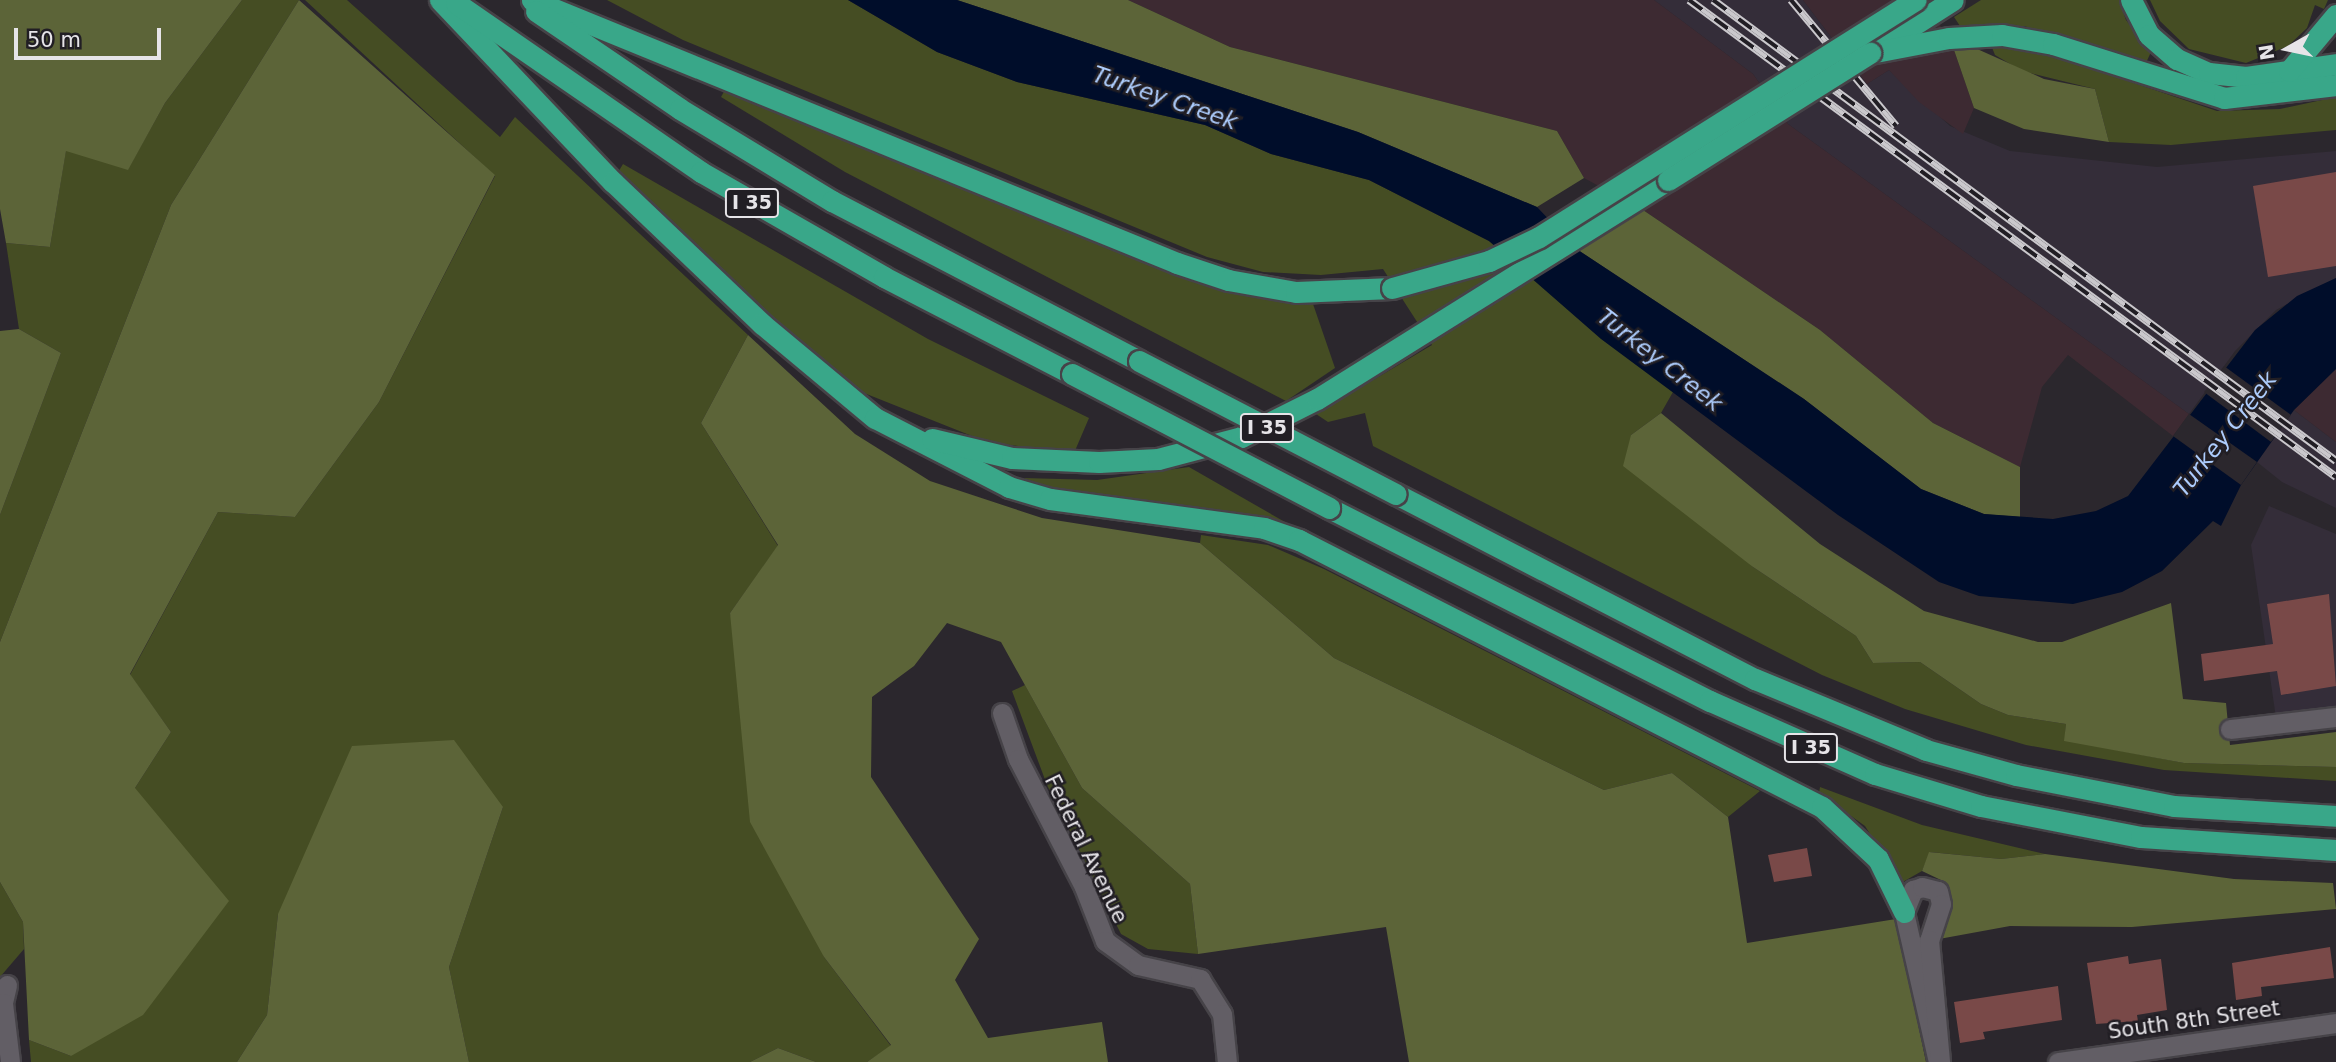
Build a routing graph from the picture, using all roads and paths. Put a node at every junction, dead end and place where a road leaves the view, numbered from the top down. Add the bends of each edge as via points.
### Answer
1 (440, 0) edge
2 (451, 0) edge
3 (521, 0) edge
4 (532, 0) edge
5 (1916, 0) edge
6 (2131, 0) edge
7 (1945, 6) edge
8 (2336, 15) edge
9 (1870, 53) junction
10 (2336, 64) edge
11 (2289, 71) junction
12 (2336, 85) edge
13 (896, 430) junction
14 (1002, 713) dead end
15 (2336, 717) edge
16 (2230, 729) dead end
17 (2336, 816) edge
18 (2336, 850) edge
19 (1904, 912) junction
20 (7, 985) dead end
21 (2336, 1023) edge
22 (10, 1062) edge
23 (1227, 1062) edge
24 (1939, 1062) edge
25 (2058, 1062) edge

1 - 13 highway via 613,182 762,324 830,383
2 - 18 highway, I 35, bridge via 701,172 884,277 1710,701 1875,774 1980,806 2141,837
3 - 17 highway, I 35, bridge via 669,102 832,201 1755,679 1926,750 2016,775 2174,806
4 - 5 highway, bridge via 1177,263 1228,280 1296,292 1392,288 1489,261 1539,237
6 - 11 highway via 2149,35 2177,59 2209,73 2246,77
7 - 9 highway
8 - 11 highway
9 - 12 highway via 1949,38 2026,38 2224,98
9 - 13 highway, bridge via 1420,334 1280,419 1241,437 1158,459 1012,458
10 - 11 highway
13 - 19 highway via 1009,487 1050,499 1264,528 1311,545 1822,807 1878,859
14 - 23 street, Federal Avenue via 1018,759 1084,887 1105,941 1138,964 1200,979 1222,1014
15 - 16 street
19 - 24 street
19 - 24 street via 1913,890 1938,891 1941,904 1929,940
20 - 22 street via 3,1003
21 - 25 street, South 8th Street

